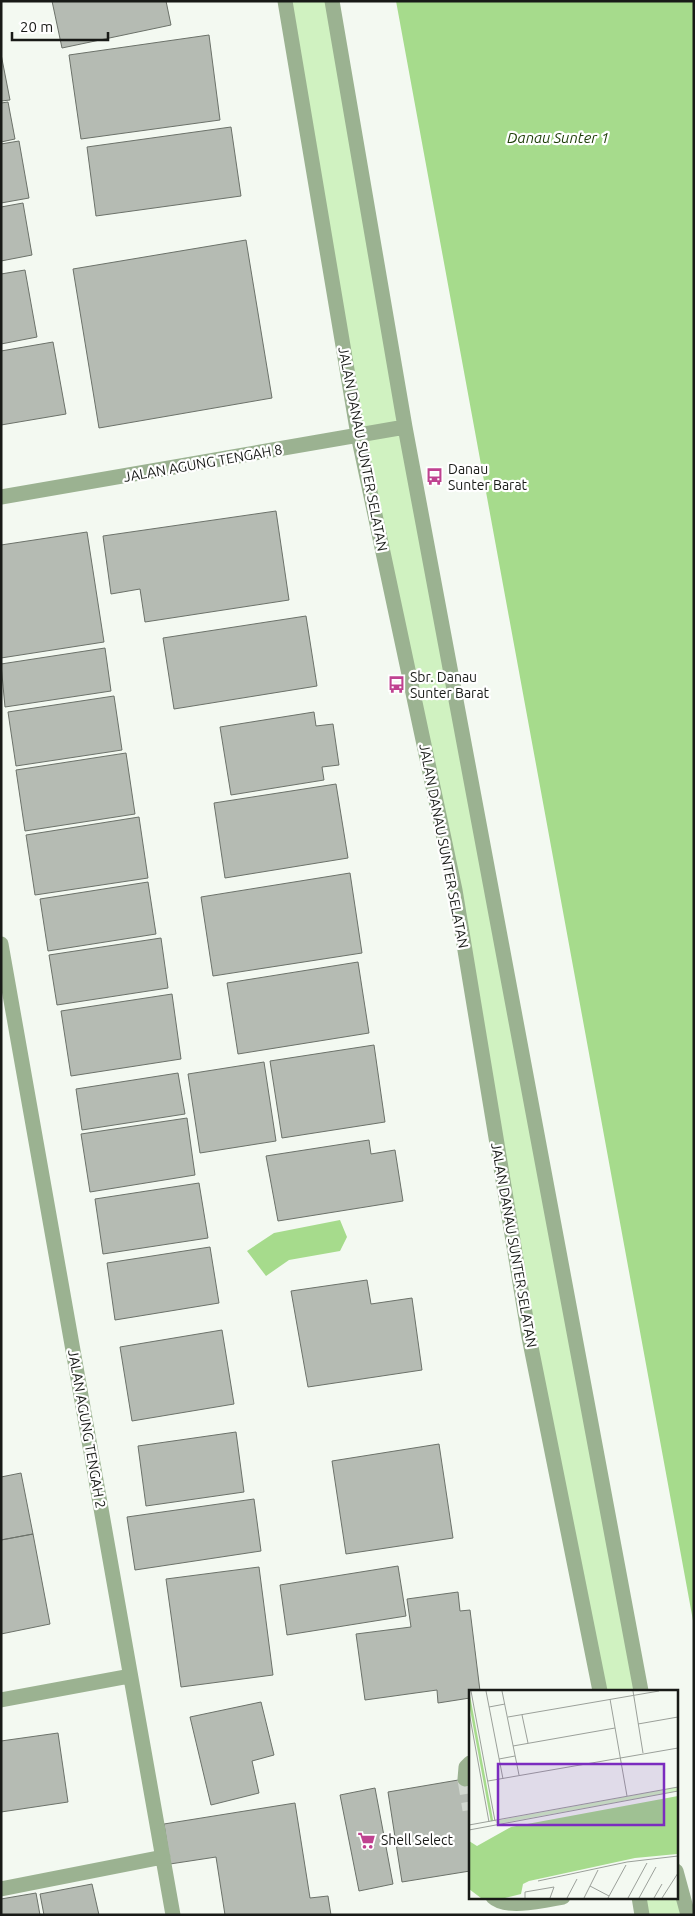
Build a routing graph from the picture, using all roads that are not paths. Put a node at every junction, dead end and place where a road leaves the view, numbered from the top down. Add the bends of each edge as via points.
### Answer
1 (285, 1) edge
2 (332, 1) edge
3 (405, 427) junction
4 (358, 436) junction
5 (1, 498) edge
6 (1, 944) edge
7 (130, 1676) junction
8 (600, 1690) edge
9 (641, 1690) edge
10 (1, 1700) edge
11 (469, 1764) edge
12 (465, 1779) dead end
13 (163, 1857) junction
14 (678, 1878) edge
15 (1, 1889) edge
16 (494, 1898) edge
17 (557, 1898) edge
18 (639, 1898) edge
19 (173, 1915) edge
20 (642, 1915) edge
21 (688, 1915) edge

1 - 4 street, JALAN DANAU SUNTER SELATAN
2 - 3 street
3 - 4 street, JALAN AGUNG TENGAH 8
3 - 9 street
4 - 5 street, JALAN AGUNG TENGAH 8
4 - 8 street, JALAN DANAU SUNTER SELATAN via 455,890 529,1337
6 - 7 street, JALAN AGUNG TENGAH 2
7 - 10 street
7 - 13 street, JALAN AGUNG TENGAH 2
11 - 12 street
13 - 15 street
13 - 19 street, JALAN AGUNG TENGAH 2
14 - 21 street
16 - 17 street via 518,1904
18 - 20 street

